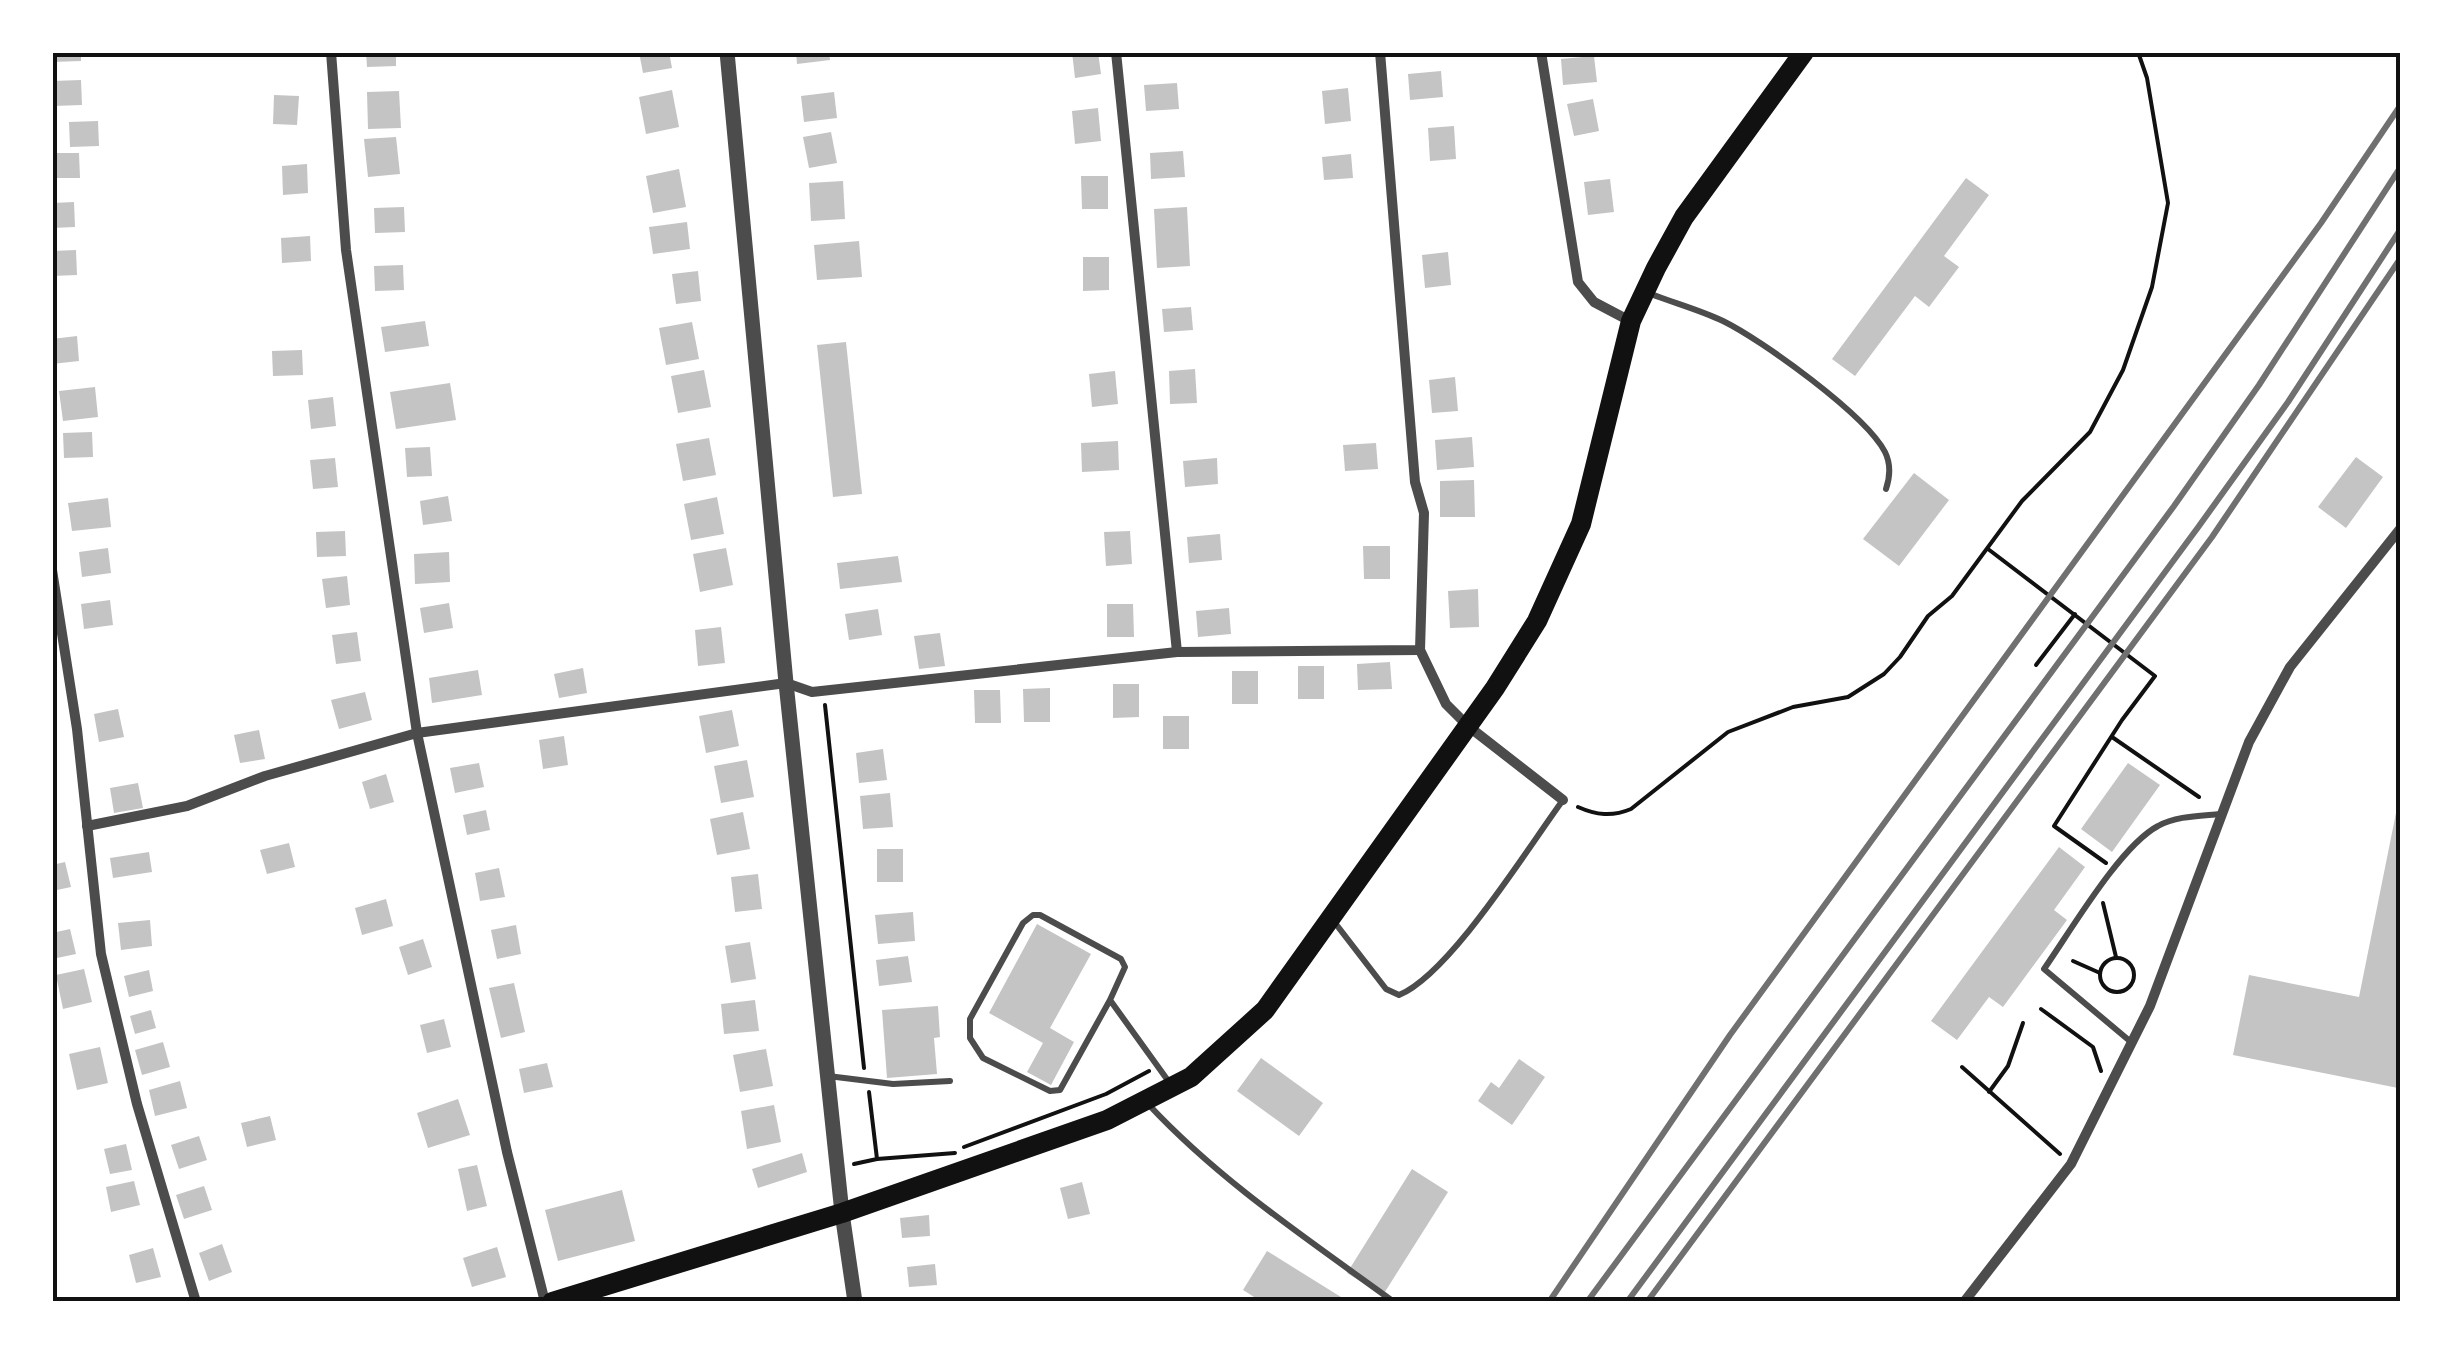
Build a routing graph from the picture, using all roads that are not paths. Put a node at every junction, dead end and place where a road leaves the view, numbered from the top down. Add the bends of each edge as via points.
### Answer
1 (332, 52) edge
2 (726, 52) edge
3 (1116, 52) edge
4 (1380, 52) edge
5 (1540, 52) edge
6 (1804, 52) edge
7 (1645, 292) junction
8 (1631, 321) junction
9 (1886, 489) dead end
10 (2400, 529) edge
11 (52, 570) edge
12 (1420, 650) junction
13 (1178, 652) junction
14 (786, 683) junction
15 (1468, 726) junction
16 (417, 733) junction
17 (1563, 800) joint
18 (2220, 814) junction
19 (87, 826) junction
20 (1332, 918) junction
21 (1110, 1000) junction
22 (2131, 1042) junction
23 (827, 1075) junction
24 (950, 1081) dead end
25 (1172, 1087) junction
26 (1145, 1101) junction
27 (842, 1213) junction
28 (196, 1302) edge
29 (548, 1302) edge
30 (855, 1302) edge
31 (1394, 1302) edge
32 (1964, 1302) edge

1 - 16 street via 346,250
2 - 14 street
3 - 13 street
4 - 12 street via 1415,482 1424,513
5 - 8 street via 1578,282 1594,302
6 - 7 main road via 1684,217
7 - 8 main road
7 - 9 lane via 1738,330 1864,423 1886,454
8 - 15 main road via 1581,524 1537,621
10 - 18 street via 2290,667
11 - 19 street
12 - 13 street
12 - 15 street via 1446,704
13 - 14 street via 812,692
14 - 16 street
14 - 23 street
15 - 17 street
15 - 20 main road
16 - 19 street via 187,806
16 - 29 street via 507,1152
17 - 20 lane via 1458,944 1418,987 1399,995 1386,989
18 - 22 street via 2182,927
18 - 22 lane via 2156,826 2114,869 2044,969
19 - 28 street via 101,954
20 - 25 main road via 1265,1010 1191,1078
21 - 21 lane via 1125,968 1120,959 1033,915 970,1019 970,1038 982,1058 1060,1090
21 - 25 lane
22 - 32 street via 2070,1164
23 - 24 lane via 893,1084
23 - 27 street
25 - 26 main road
26 - 27 main road
26 - 31 lane via 1237,1187
27 - 29 main road
27 - 30 street

